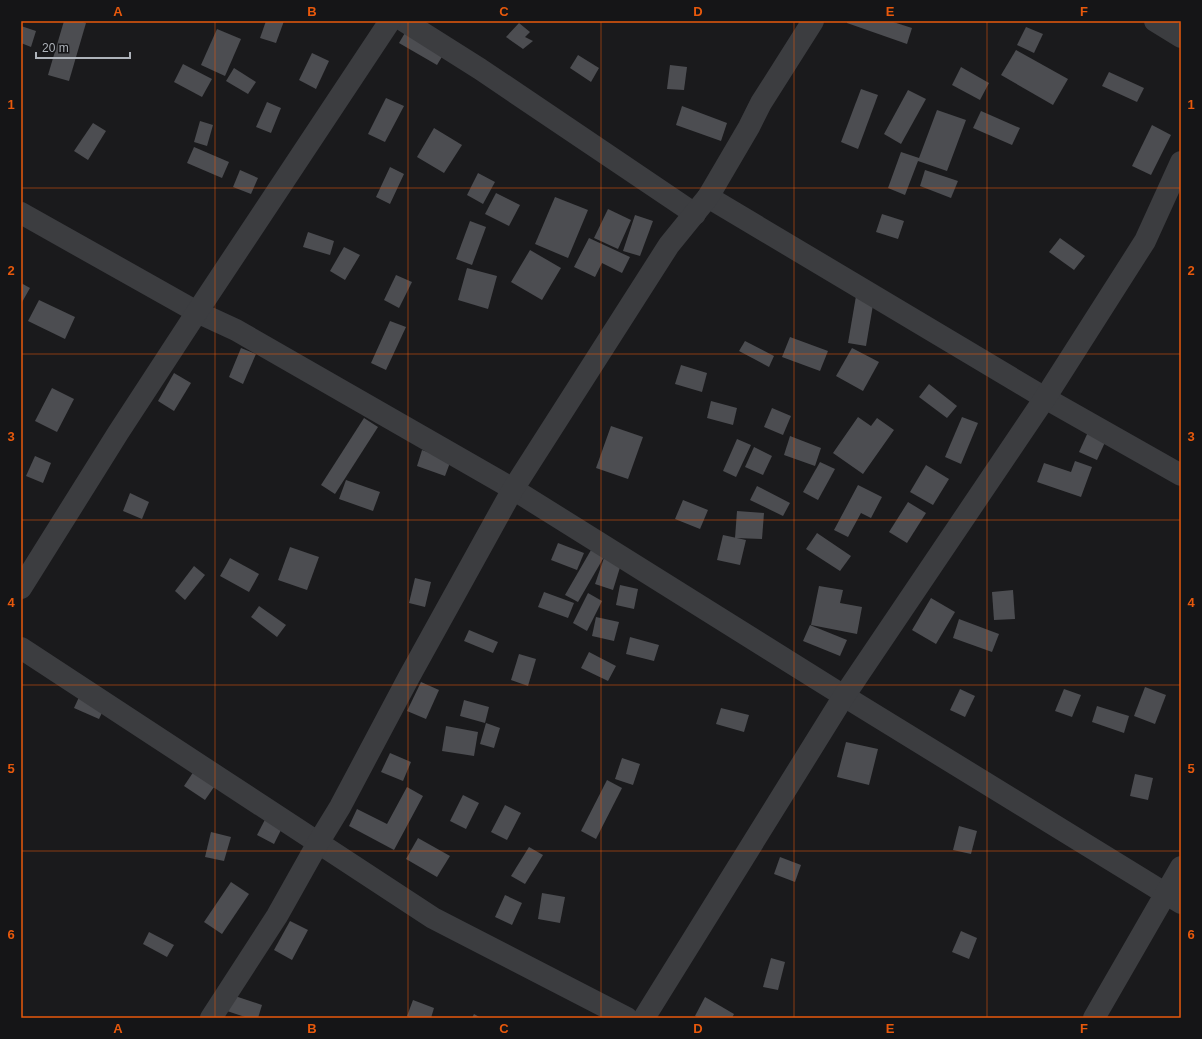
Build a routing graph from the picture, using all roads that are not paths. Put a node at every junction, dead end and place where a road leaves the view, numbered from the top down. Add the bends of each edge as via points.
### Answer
1 (390, 21) edge
2 (404, 21) edge
3 (813, 21) edge
4 (1155, 21) edge
5 (1181, 37) edge
6 (1181, 162) edge
7 (708, 197) junction
8 (21, 213) edge
9 (695, 214) junction
10 (197, 312) junction
11 (1045, 398) junction
12 (1181, 474) edge
13 (513, 489) junction
14 (21, 588) edge
15 (21, 648) edge
16 (844, 696) junction
17 (318, 843) junction
18 (1181, 867) edge
19 (1173, 898) edge
20 (211, 1018) edge
21 (628, 1018) edge
22 (644, 1018) edge
23 (1094, 1018) edge

1 - 10 street
2 - 9 street
3 - 7 street via 761,103
4 - 5 street
6 - 11 street via 1145,240
7 - 9 street
7 - 11 street
8 - 10 street
9 - 13 street via 669,245
10 - 13 street via 242,334
10 - 14 street
11 - 12 street
11 - 16 street
13 - 16 street
13 - 17 street via 340,808
15 - 17 street
16 - 19 street
16 - 22 street
17 - 20 street via 277,916
17 - 21 street via 433,918
18 - 19 street
19 - 23 street

